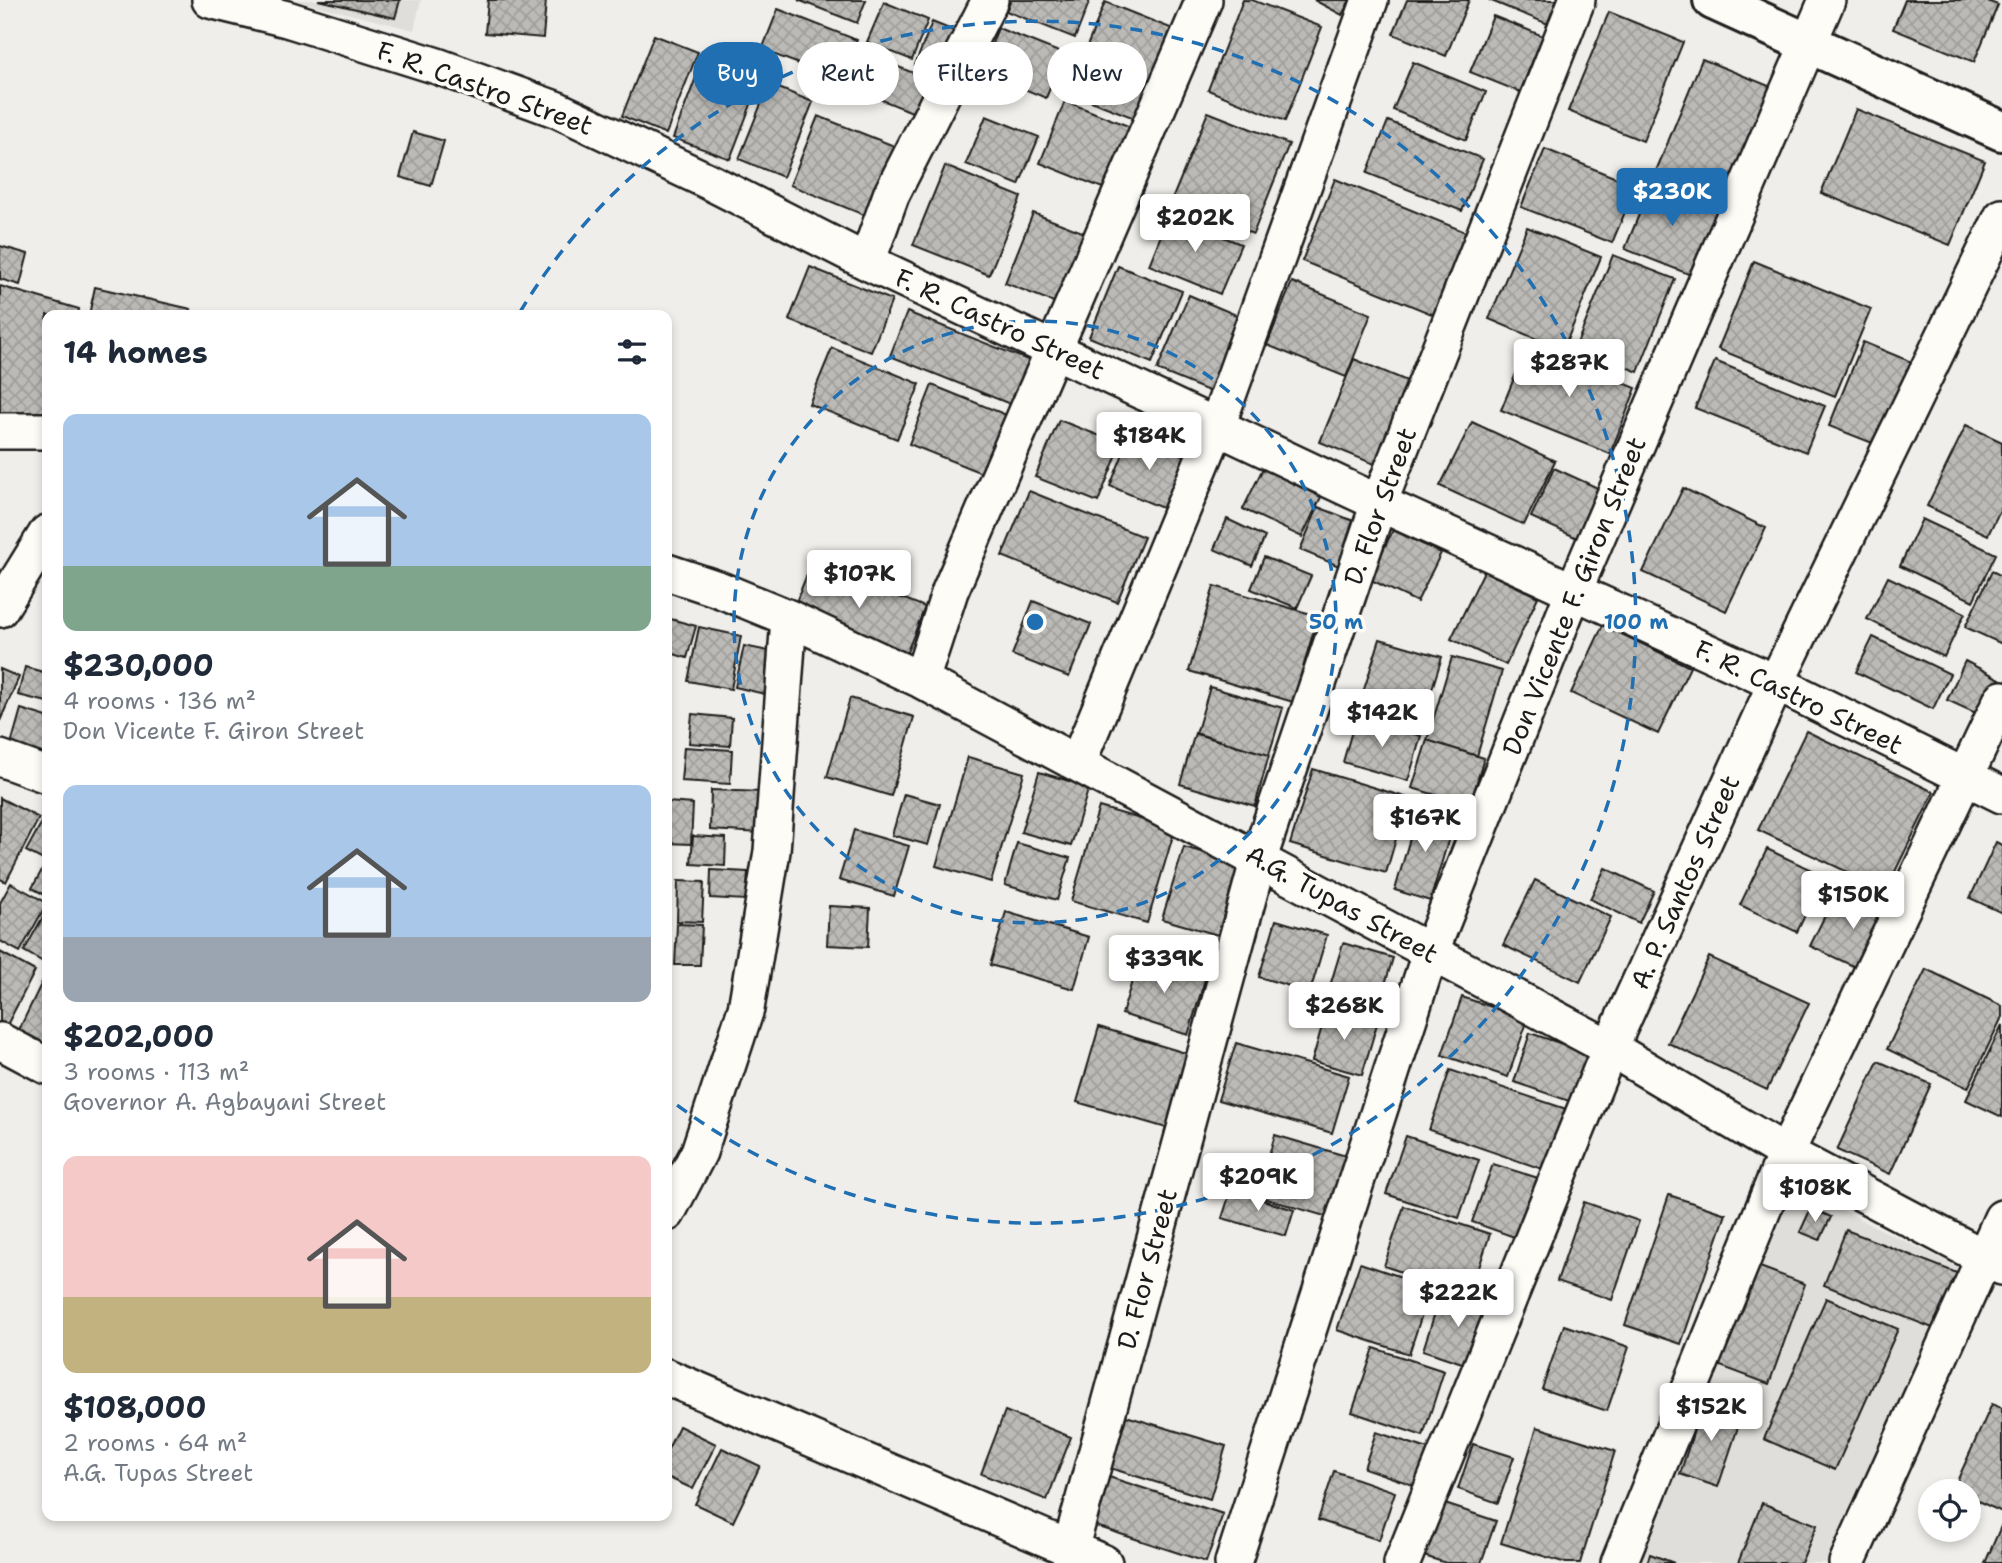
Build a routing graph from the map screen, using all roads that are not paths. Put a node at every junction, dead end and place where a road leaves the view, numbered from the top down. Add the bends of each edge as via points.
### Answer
1 (211, 0) edge
2 (990, 0) edge
3 (1205, 0) edge
4 (1370, 0) edge
5 (1577, 0) edge
6 (1713, 0) edge
7 (1827, 0) edge
8 (1809, 43) junction
9 (2002, 131) edge
10 (2002, 217) edge
11 (867, 262) junction
12 (1055, 350) junction
13 (1217, 426) junction
14 (0, 431) edge
15 (42, 431) edge
16 (1379, 503) junction
17 (42, 541) edge
18 (672, 574) edge
19 (1573, 593) junction
20 (0, 609) edge
21 (789, 618) junction
22 (921, 680) junction
23 (1776, 683) junction
24 (2002, 699) edge
25 (0, 758) edge
26 (1078, 762) junction
27 (42, 773) edge
28 (1963, 777) junction
29 (2002, 795) edge
30 (1259, 858) junction
31 (1430, 953) junction
32 (0, 1041) edge
33 (1610, 1048) junction
34 (42, 1063) edge
35 (1786, 1153) junction
36 (672, 1203) edge
37 (2002, 1218) edge
38 (1993, 1262) edge
39 (672, 1379) edge
40 (1070, 1550) junction
41 (1104, 1563) edge
42 (1233, 1563) edge
43 (1402, 1563) edge
44 (1619, 1563) edge
45 (1847, 1563) edge

1 - 11 street, F. R. Castro Street via 424,62 558,110
2 - 11 street via 891,195
3 - 12 street
4 - 13 street
5 - 16 street, D. Flor Street
6 - 8 main road
7 - 8 street, Don Vicente F. Giron Street
8 - 9 main road
8 - 19 street, Don Vicente F. Giron Street
10 - 23 street, A. P. Santos Street
11 - 12 street, F. R. Castro Street
12 - 13 street, F. R. Castro Street
12 - 22 street via 950,591
13 - 16 street, F. R. Castro Street
13 - 26 street
14 - 15 street
16 - 19 street, F. R. Castro Street
16 - 30 street, D. Flor Street
17 - 20 street
18 - 21 street, A.G. Tupas Street
19 - 23 street, F. R. Castro Street
19 - 31 street, Don Vicente F. Giron Street
21 - 22 street, A.G. Tupas Street
21 - 36 street via 772,851 746,1009 699,1152
22 - 26 street, A.G. Tupas Street
23 - 28 street, F. R. Castro Street
23 - 33 street, A. P. Santos Street
24 - 28 street
25 - 27 street
26 - 30 street, A.G. Tupas Street
28 - 29 street, F. R. Castro Street
28 - 35 street
30 - 31 street, A.G. Tupas Street
30 - 40 street, D. Flor Street
31 - 33 street, A.G. Tupas Street
31 - 42 street, Don Vicente F. Giron Street
32 - 34 street
33 - 35 street, A.G. Tupas Street
33 - 43 street, A. P. Santos Street
35 - 38 street, A.G. Tupas Street
35 - 44 street
37 - 38 street
38 - 45 street
39 - 40 street
40 - 41 street

